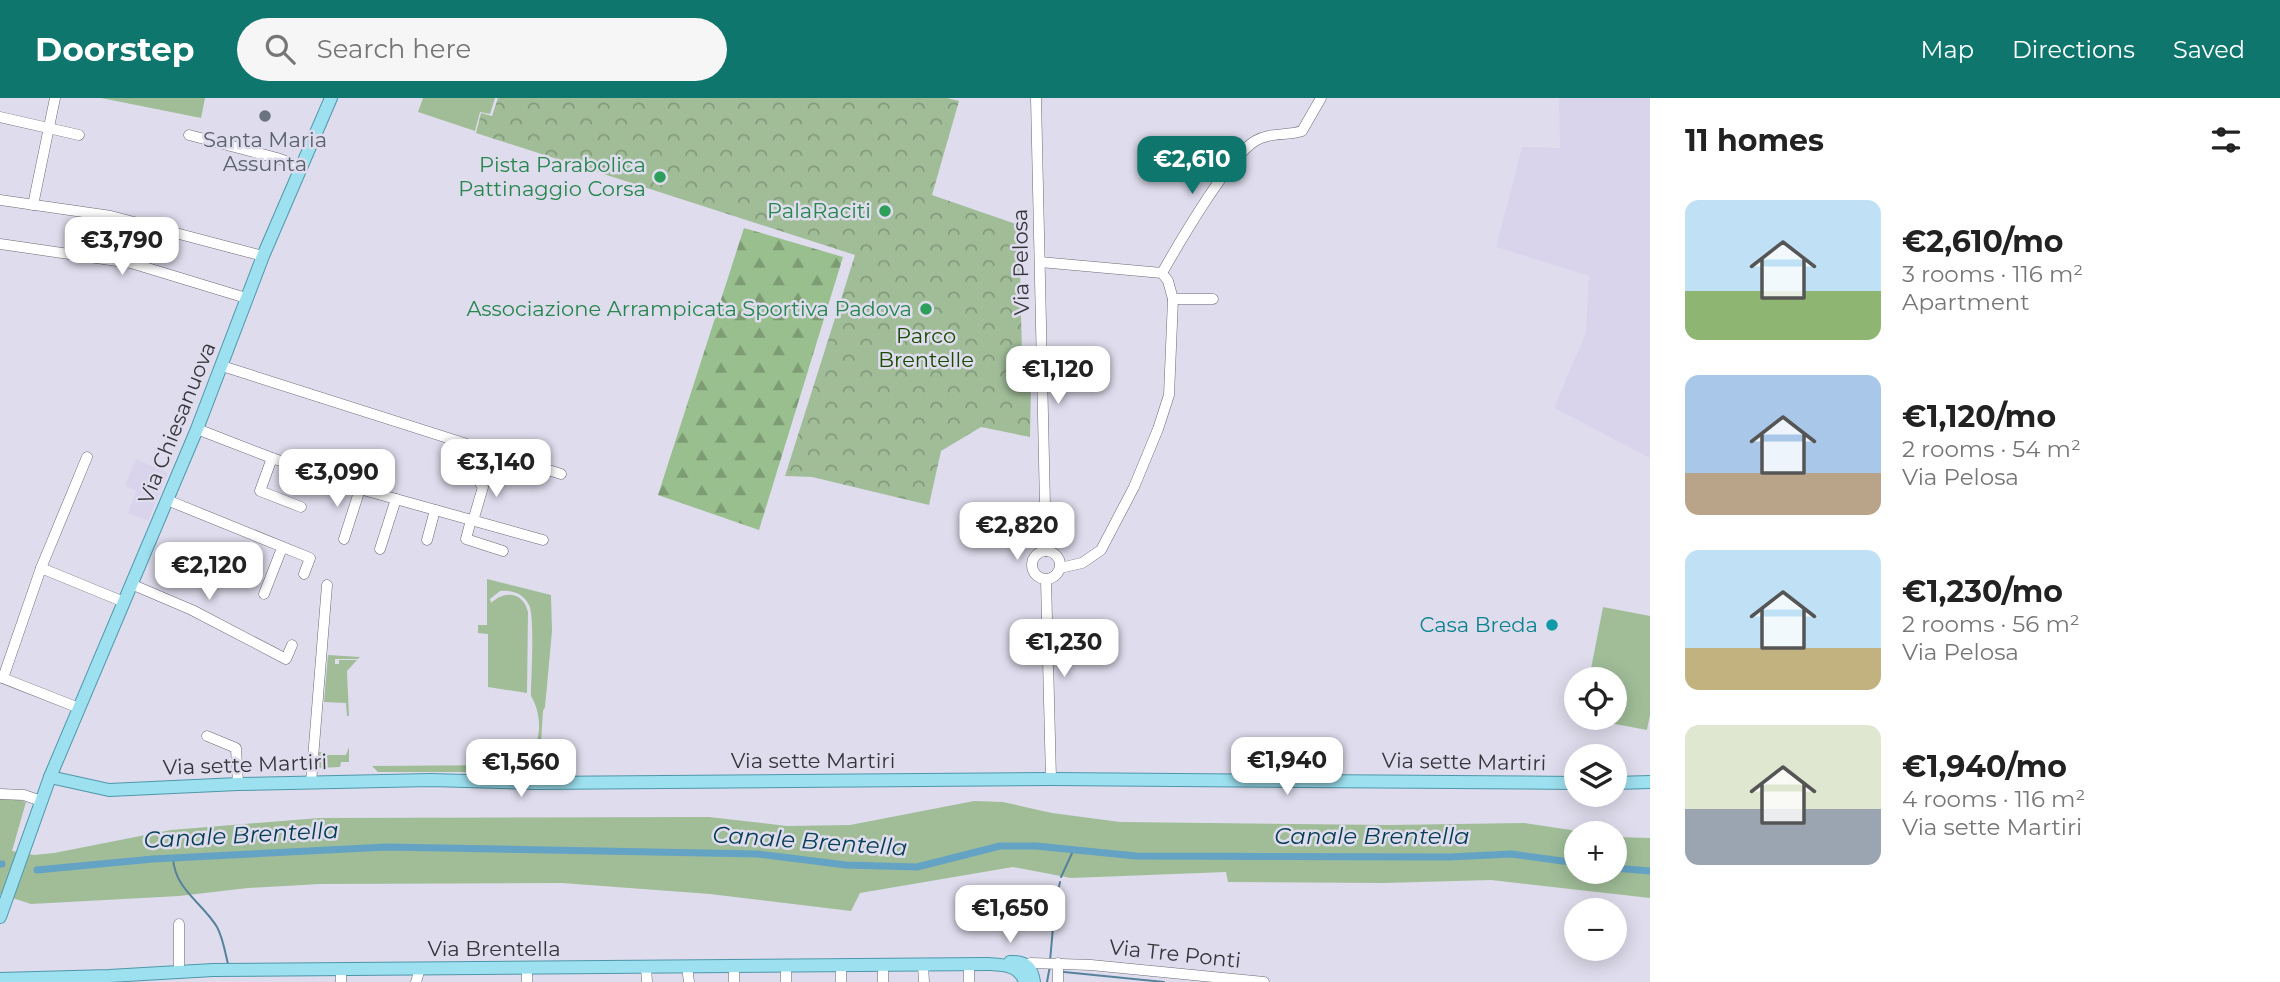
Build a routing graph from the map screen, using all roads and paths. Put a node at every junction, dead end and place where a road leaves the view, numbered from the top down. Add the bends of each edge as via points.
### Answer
1 (55, 98) edge
2 (331, 98) edge
3 (1036, 98) edge
4 (1321, 98) edge
5 (0, 117) edge
6 (49, 128) junction
7 (79, 135) dead end
8 (189, 135) dead end
9 (301, 167) junction
10 (0, 200) edge
11 (33, 205) junction
12 (0, 244) edge
13 (263, 256) junction
14 (1040, 262) junction
15 (1162, 273) junction
16 (246, 298) junction
17 (1173, 299) junction
18 (1213, 299) dead end
19 (222, 366) junction
20 (197, 429) junction
21 (87, 457) dead end
22 (272, 458) junction
23 (561, 474) dead end
24 (480, 483) dead end
25 (360, 489) junction
26 (396, 499) junction
27 (167, 500) junction
28 (301, 507) dead end
29 (435, 510) junction
30 (472, 520) junction
31 (344, 539) dead end
32 (427, 540) dead end
33 (543, 540) dead end
34 (282, 548) junction
35 (380, 549) dead end
36 (503, 551) dead end
37 (1046, 551) junction
38 (41, 568) junction
39 (1060, 568) junction
40 (304, 574) dead end
41 (1046, 580) junction
42 (131, 584) junction
43 (327, 585) dead end
44 (264, 594) dead end
45 (124, 602) junction
46 (292, 645) dead end
47 (2, 677) edge
48 (79, 708) junction
49 (207, 736) dead end
50 (50, 777) junction
51 (1051, 779) junction
52 (311, 782) junction
53 (1650, 782) edge
54 (1564, 783) edge
55 (1627, 783) edge
56 (238, 784) junction
57 (0, 794) edge
58 (41, 801) junction
59 (0, 917) edge
60 (178, 924) dead end
61 (969, 964) junction
62 (883, 965) junction
63 (923, 965) junction
64 (734, 966) junction
65 (786, 966) junction
66 (841, 966) junction
67 (1020, 966) junction
68 (646, 967) junction
69 (687, 967) junction
70 (420, 968) junction
71 (527, 968) junction
72 (1053, 968) edge
73 (179, 972) junction
74 (341, 976) edge
75 (0, 979) edge
76 (1030, 981) edge
77 (415, 982) edge
78 (527, 982) edge
79 (647, 982) edge
80 (689, 982) edge
81 (734, 982) edge
82 (786, 982) edge
83 (841, 982) edge
84 (883, 982) edge
85 (924, 982) edge
86 (969, 982) edge
87 (1264, 982) edge

1 - 6 street
2 - 9 main road, Via Chiesanuova
3 - 14 street, Via Pelosa
4 - 15 street via 1303,131 1263,137 1241,154
5 - 6 street
6 - 7 street
6 - 11 street
8 - 9 street
9 - 13 main road, Via Chiesanuova
10 - 11 street
11 - 13 street via 111,216
12 - 16 street via 131,263
13 - 16 main road, Via Chiesanuova
14 - 15 street
14 - 37 street, Via Pelosa
15 - 17 street
16 - 19 main road, Via Chiesanuova
17 - 18 street
17 - 39 street via 1169,395 1154,440 1101,551 1082,563
19 - 20 main road, Via Chiesanuova
19 - 23 street
20 - 22 street
20 - 27 main road, Via Chiesanuova
21 - 38 street
22 - 25 street
22 - 28 street via 260,491
24 - 30 street via 483,487
25 - 26 street
25 - 31 street
26 - 29 street
26 - 35 street
27 - 34 street
27 - 42 main road, Via Chiesanuova
29 - 30 street
29 - 32 street
30 - 33 street
30 - 36 street via 466,539
34 - 40 street via 310,558
34 - 44 street
37 - 39 street via 1056,555
37 - 41 street, Via Pelosa via 1037,554 1032,566 1037,577
38 - 45 street
38 - 47 street
39 - 41 street
41 - 51 street, Via Pelosa
42 - 45 main road, Via Chiesanuova
42 - 46 street via 286,659
43 - 52 street
45 - 48 main road, Via Chiesanuova
47 - 48 street
48 - 50 main road, Via Chiesanuova
49 - 56 street via 236,748
50 - 56 main road, Via sette Martiri via 109,790
50 - 58 main road, Via Chiesanuova
51 - 52 main road, Via sette Martiri
51 - 54 main road, Via sette Martiri
52 - 56 main road, Via sette Martiri
53 - 55 main road
57 - 58 street
58 - 59 main road, Via Chiesanuova
60 - 73 street
61 - 63 main road, Via Brentella
61 - 67 main road, Via Brentella
61 - 86 street
62 - 63 main road, Via Brentella
62 - 66 main road, Via Brentella
62 - 84 street
63 - 85 street
64 - 65 main road, Via Brentella
64 - 69 main road, Via Brentella
64 - 81 street
65 - 66 main road, Via Brentella
65 - 82 street
66 - 83 street
67 - 72 street
67 - 76 main road
68 - 69 main road, Via Brentella
68 - 71 main road, Via Brentella
68 - 79 street
69 - 80 street
70 - 71 main road, Via Brentella
70 - 74 main road, Via Brentella
70 - 77 street
71 - 78 street
72 - 76 street
72 - 87 street, Via Tre Ponti
73 - 74 main road, Via Brentella
73 - 75 main road, Via Brentella

